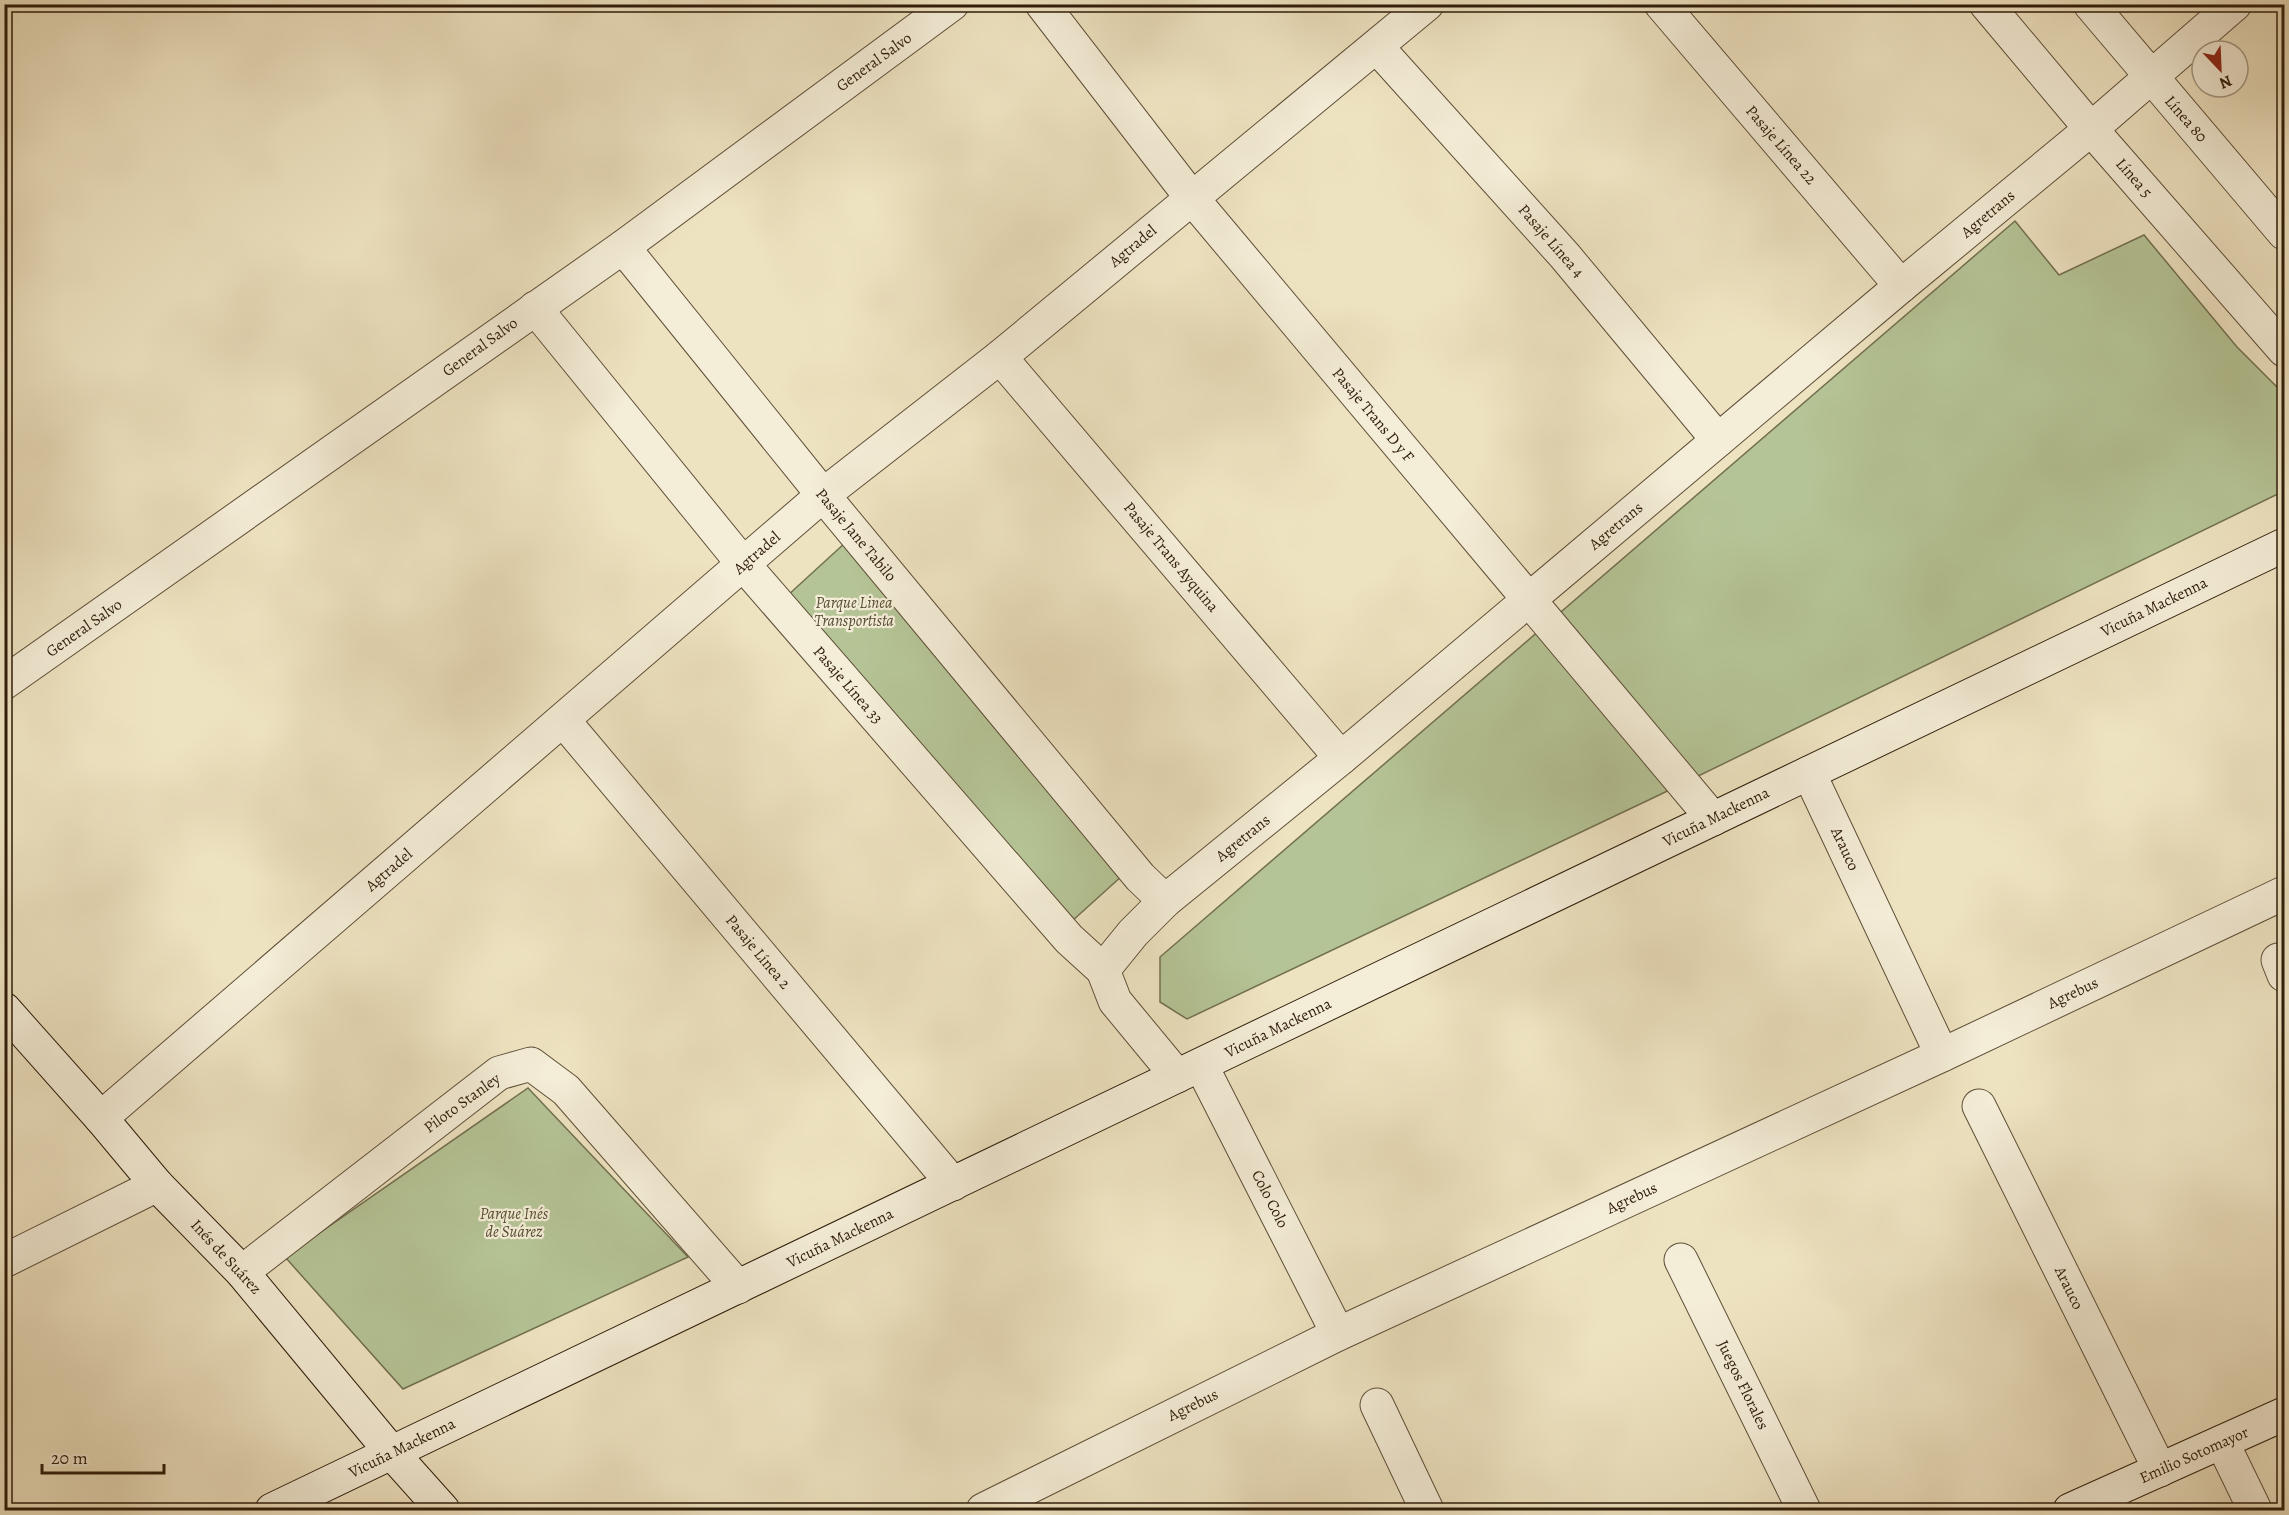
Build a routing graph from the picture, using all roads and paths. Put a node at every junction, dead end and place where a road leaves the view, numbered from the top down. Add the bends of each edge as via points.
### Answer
1 (952, 4) edge
2 (1042, 4) edge
3 (1427, 4) edge
4 (1661, 4) edge
5 (1986, 4) edge
6 (2090, 4) edge
7 (2235, 4) edge
8 (1377, 47) junction
9 (2150, 77) junction
10 (2091, 129) junction
11 (1191, 197) junction
12 (2284, 232) edge
13 (622, 247) junction
14 (1901, 286) junction
15 (535, 308) junction
16 (2284, 350) edge
17 (1000, 357) junction
18 (1718, 440) junction
19 (823, 495) junction
20 (2284, 545) edge
21 (744, 565) junction
22 (1528, 600) junction
23 (4, 683) edge
24 (563, 720) junction
25 (1341, 758) junction
26 (1809, 773) junction
27 (1713, 819) junction
28 (2284, 893) edge
29 (1165, 901) junction
30 (1103, 970) junction
31 (4, 1009) edge
32 (1942, 1055) junction
33 (1189, 1070) junction
34 (1979, 1106) dead end
35 (101, 1118) junction
36 (953, 1184) junction
37 (157, 1185) junction
38 (1681, 1260) dead end
39 (4, 1261) edge
40 (242, 1272) junction
41 (738, 1287) junction
42 (1338, 1334) junction
43 (1377, 1405) dead end
44 (2284, 1414) edge
45 (2222, 1442) junction
46 (392, 1453) junction
47 (2160, 1470) junction
48 (272, 1510) edge
49 (443, 1510) edge
50 (983, 1510) edge
51 (1427, 1510) edge
52 (1804, 1510) edge
53 (2070, 1510) edge
54 (2255, 1510) edge

1 - 13 street, General Salvo
2 - 11 street, Pasaje Trans D y F
3 - 8 street, Agtradel
4 - 14 street, Pasaje Línea 22
5 - 10 street, Línea 5
6 - 9 street, Línea 80
7 - 9 street, Agretrans
8 - 11 street, Agtradel
8 - 18 street, Pasaje Línea 4 via 1565,256
9 - 10 street, Agretrans
9 - 12 street, Línea 80
10 - 14 street, Agretrans
10 - 16 street, Línea 5
11 - 17 street, Agtradel
11 - 22 street, Pasaje Trans D y F
13 - 15 street, General Salvo
13 - 19 street, Pasaje Jane Tabilo
14 - 18 street, Agretrans
15 - 21 street, Pasaje Línea 33
15 - 23 street, General Salvo
17 - 19 street, Agtradel
17 - 25 street, Pasaje Trans Ayquina
18 - 22 street, Agretrans
19 - 21 street, Agtradel
19 - 29 street, Pasaje Jane Tabilo via 1140,877
20 - 26 street, Vicuña Mackenna
21 - 24 street, Agtradel
21 - 30 street, Pasaje Línea 33 via 1069,939
22 - 25 street, Agretrans
22 - 27 street, Pasaje Trans D y F
24 - 35 street, Agtradel
24 - 36 street, Pasaje Línea 2
25 - 29 street, Agretrans
26 - 27 street, Vicuña Mackenna
26 - 32 street, Arauco
27 - 33 street, Vicuña Mackenna
28 - 32 street, Agrebus
29 - 30 street, Agretrans
30 - 33 street via 1114,1001
31 - 35 street, Inés de Suárez
32 - 42 street, Agrebus
33 - 36 street, Vicuña Mackenna
33 - 42 street, Colo Colo
34 - 47 street, Arauco
35 - 37 street, Inés de Suárez
36 - 41 street, Vicuña Mackenna
37 - 39 street
37 - 40 street, Inés de Suárez
38 - 52 street, Juegos Florales
40 - 41 street, Piloto Stanley via 499,1073 531,1064 566,1090
40 - 46 street, Inés de Suárez
41 - 46 street, Vicuña Mackenna
42 - 50 street, Agrebus
43 - 51 street
44 - 45 street, Emilio Sotomayor
45 - 47 street, Emilio Sotomayor
45 - 54 street
46 - 48 street, Vicuña Mackenna
46 - 49 street, Inés de Suárez
47 - 53 street, Emilio Sotomayor

